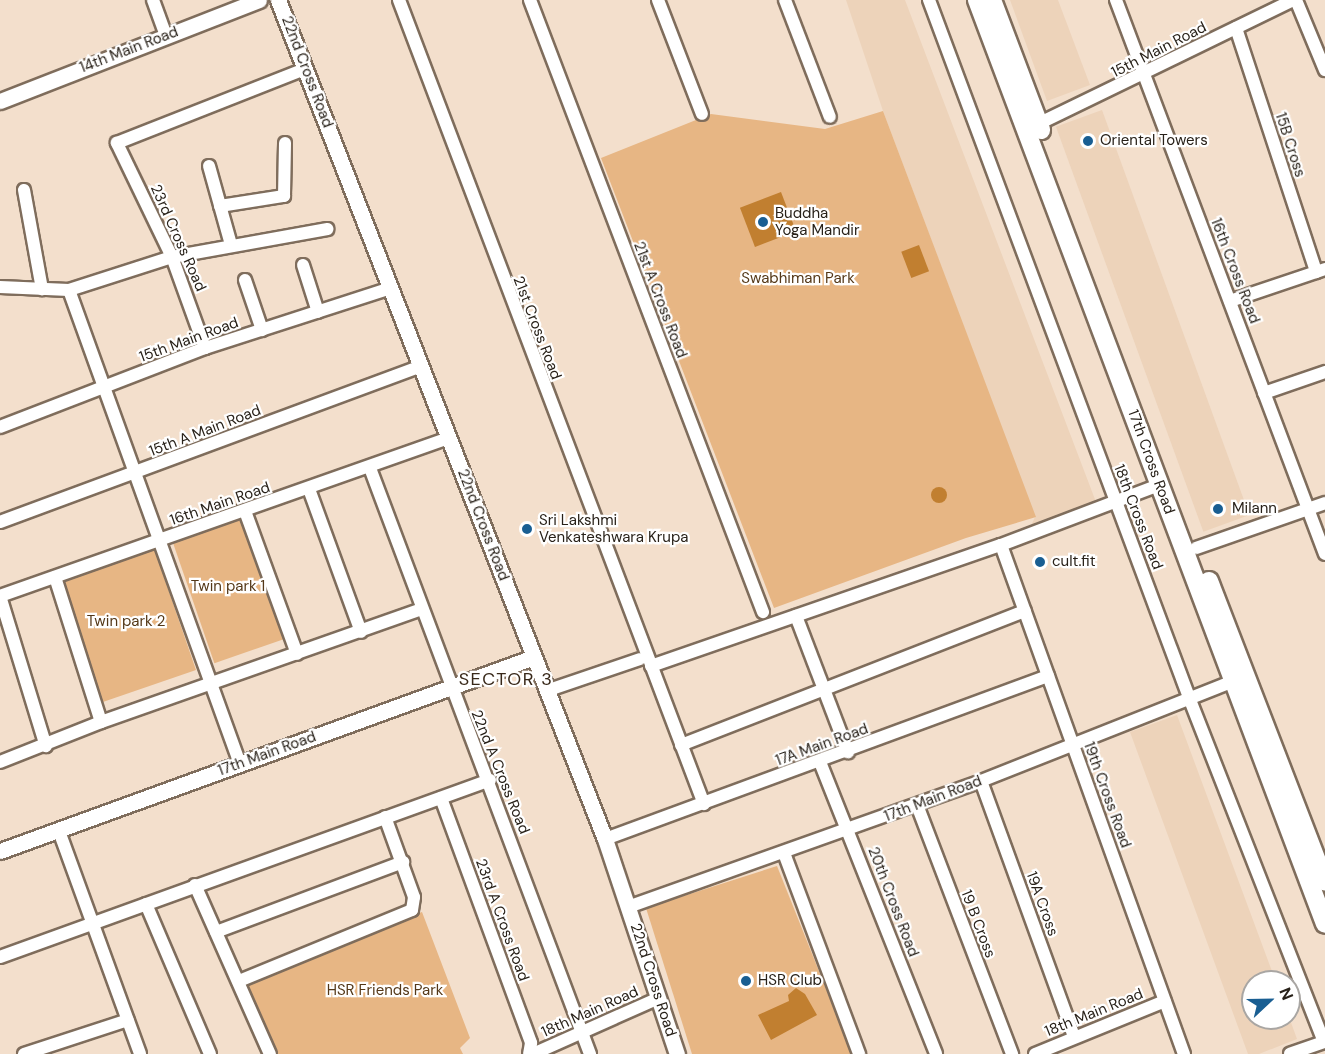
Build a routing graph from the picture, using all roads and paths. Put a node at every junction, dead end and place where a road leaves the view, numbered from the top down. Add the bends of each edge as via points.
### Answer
1 (153, 0) edge
2 (259, 0) edge
3 (278, 0) edge
4 (399, 0) edge
5 (530, 0) edge
6 (658, 0) edge
7 (785, 0) edge
8 (929, 0) edge
9 (977, 0) edge
10 (992, 0) edge
11 (1116, 0) edge
12 (1294, 0) edge
13 (1236, 28) junction
14 (166, 36) junction
15 (305, 69) junction
16 (1325, 70) edge
17 (1144, 75) junction
18 (0, 101) edge
19 (702, 114) dead end
20 (830, 117) dead end
21 (1038, 124) junction
22 (285, 143) dead end
23 (209, 166) dead end
24 (24, 190) dead end
25 (220, 206) junction
26 (328, 229) dead end
27 (231, 245) junction
28 (172, 257) junction
29 (303, 265) dead end
30 (1320, 271) edge
31 (245, 280) dead end
32 (0, 287) edge
33 (391, 288) junction
34 (42, 289) junction
35 (69, 290) junction
36 (1230, 301) junction
37 (318, 312) junction
38 (262, 330) junction
39 (205, 348) junction
40 (421, 366) junction
41 (1325, 372) edge
42 (104, 387) junction
43 (1264, 393) junction
44 (0, 427) edge
45 (449, 438) junction
46 (370, 468) junction
47 (136, 473) junction
48 (309, 489) junction
49 (1145, 491) junction
50 (1325, 503) edge
51 (1116, 504) junction
52 (1309, 508) junction
53 (245, 511) junction
54 (0, 522) edge
55 (161, 540) junction
56 (1001, 545) junction
57 (1196, 548) junction
58 (1325, 554) edge
59 (55, 577) junction
60 (0, 596) edge
61 (421, 609) junction
62 (1025, 611) junction
63 (763, 612) dead end
64 (796, 616) junction
65 (361, 632) junction
66 (297, 654) junction
67 (534, 657) junction
68 (640, 659) dead end
69 (651, 666) junction
70 (1048, 676) junction
71 (1234, 681) junction
72 (211, 683) junction
73 (449, 688) junction
74 (549, 690) junction
75 (824, 691) junction
76 (1190, 699) junction
77 (101, 722) junction
78 (1073, 744) junction
79 (681, 745) junction
80 (46, 746) junction
81 (848, 752) junction
82 (0, 762) edge
83 (820, 762) junction
84 (240, 764) junction
85 (490, 780) junction
86 (981, 781) junction
87 (441, 798) junction
88 (704, 804) junction
89 (917, 805) junction
90 (385, 817) junction
91 (850, 830) junction
92 (59, 831) junction
93 (605, 839) junction
94 (0, 851) edge
95 (784, 853) junction
96 (403, 862) junction
97 (1325, 882) edge
98 (195, 885) junction
99 (146, 904) junction
100 (628, 907) junction
101 (92, 923) junction
102 (1325, 924) edge
103 (216, 932) junction
104 (0, 957) edge
105 (239, 981) junction
106 (659, 999) junction
107 (1165, 1001) junction
108 (128, 1020) junction
109 (582, 1031) junction
110 (1074, 1037) junction
111 (1324, 1042) edge
112 (24, 1054) edge
113 (140, 1054) edge
114 (210, 1054) edge
115 (270, 1054) edge
116 (528, 1054) edge
117 (533, 1054) edge
118 (590, 1054) edge
119 (677, 1054) edge
120 (858, 1054) edge
121 (936, 1054) edge
122 (1012, 1054) edge
123 (1035, 1054) edge
124 (1184, 1054) edge
125 (1290, 1054) edge

1 - 14 street
2 - 14 street, 14th Main Road
3 - 15 street, 22nd Cross Road
4 - 69 street, 21st Cross Road
5 - 63 street, 21st A Cross Road
6 - 19 street
7 - 20 street
8 - 51 street, 18th Cross Road
9 - 49 main road, 17th Cross Road
10 - 21 main road, 17th Cross Road
11 - 17 street, 16th Cross Road
12 - 13 street, 15th Main Road
12 - 16 street
13 - 17 street, 15th Main Road
13 - 30 street, 15B Cross
14 - 18 street, 14th Main Road
15 - 28 street, 23rd Cross Road via 117,143
15 - 33 street, 22nd Cross Road
17 - 21 street, 15th Main Road
17 - 36 street, 16th Cross Road
21 - 57 main road, 17th Cross Road
22 - 25 street via 284,196
23 - 25 street
24 - 34 street
25 - 27 street
26 - 27 street
27 - 28 street
28 - 35 street
28 - 39 street, 23rd Cross Road
29 - 37 street
30 - 36 street
31 - 38 street
32 - 34 street
33 - 37 street, 15th Main Road
33 - 40 street, 22nd Cross Road
34 - 35 street
35 - 42 street
36 - 43 street, 16th Cross Road
37 - 38 street, 15th Main Road
38 - 39 street, 15th Main Road
39 - 42 street, 15th Main Road
40 - 45 street, 22nd Cross Road
40 - 47 street, 15th A Main Road
41 - 43 street
42 - 44 street, 15th Main Road
42 - 47 street
43 - 52 street, 16th Cross Road
45 - 46 street, 16th Main Road
45 - 67 street, 22nd Cross Road
46 - 48 street, 16th Main Road
46 - 61 street, 22nd A Cross Road
47 - 54 street, 15th A Main Road
47 - 55 street
48 - 53 street, 16th Main Road
48 - 65 street
49 - 51 street
49 - 71 main road, 17th Cross Road
50 - 52 street
51 - 56 street
51 - 76 street, 18th Cross Road
52 - 57 street
52 - 58 street, 16th Cross Road
53 - 55 street, 16th Main Road
53 - 66 street
55 - 59 street, 16th Main Road
55 - 72 street
56 - 62 street, 19th Cross Road
56 - 64 street
57 - 97 main road, 17th Cross Road
59 - 60 street, 16th Main Road
59 - 77 street
60 - 80 street
61 - 65 street
61 - 73 street, 22nd A Cross Road
62 - 70 street, 19th Cross Road
62 - 75 street
64 - 69 street
64 - 75 street
65 - 66 street
66 - 72 street
67 - 73 street, 17th Main Road
67 - 74 street, 22nd Cross Road
68 - 74 street
69 - 79 street, 21st Cross Road
70 - 78 street, 19th Cross Road
70 - 81 street, 17A Main Road
71 - 76 street, 17th Main Road
71 - 102 main road, 17th Cross Road
72 - 77 street
72 - 84 street
73 - 84 street, 17th Main Road
73 - 85 street, 22nd A Cross Road
74 - 93 street, 22nd Cross Road
75 - 79 street
75 - 81 street
76 - 78 street, 17th Main Road
76 - 111 street, 18th Cross Road
77 - 80 street
78 - 86 street, 17th Main Road
78 - 107 street, 19th Cross Road
79 - 88 street, 21st Cross Road
80 - 82 street
81 - 83 street, 17A Main Road
83 - 88 street, 17A Main Road
83 - 91 street, 20th Cross Road
84 - 92 street, 17th Main Road
85 - 87 street
85 - 109 street, 22nd A Cross Road
86 - 89 street, 17th Main Road
86 - 110 street, 19A Cross
87 - 90 street
87 - 116 street, 23rd A Cross Road via 531,1043
88 - 93 street, 17A Main Road
89 - 91 street, 17th Main Road
89 - 122 street, 19 B Cross
90 - 96 street
90 - 98 street
91 - 95 street, 17th Main Road
91 - 121 street, 20th Cross Road
92 - 94 street, 17th Main Road
92 - 101 street
93 - 100 street, 22nd Cross Road
95 - 100 street, 17th Main Road
95 - 120 street
96 - 103 street
96 - 105 street via 414,897 408,914
98 - 99 street
98 - 103 street
99 - 101 street
99 - 114 street
100 - 106 street, 22nd Cross Road
101 - 104 street
101 - 108 street
103 - 105 street
105 - 115 street
106 - 109 street, 18th Main Road
106 - 119 street, 22nd Cross Road
107 - 110 street, 18th Main Road
107 - 124 street, 19th Cross Road
108 - 112 street
108 - 113 street
109 - 117 street, 18th Main Road
109 - 118 street, 22nd A Cross Road
110 - 123 street, 18th Main Road
111 - 125 street

